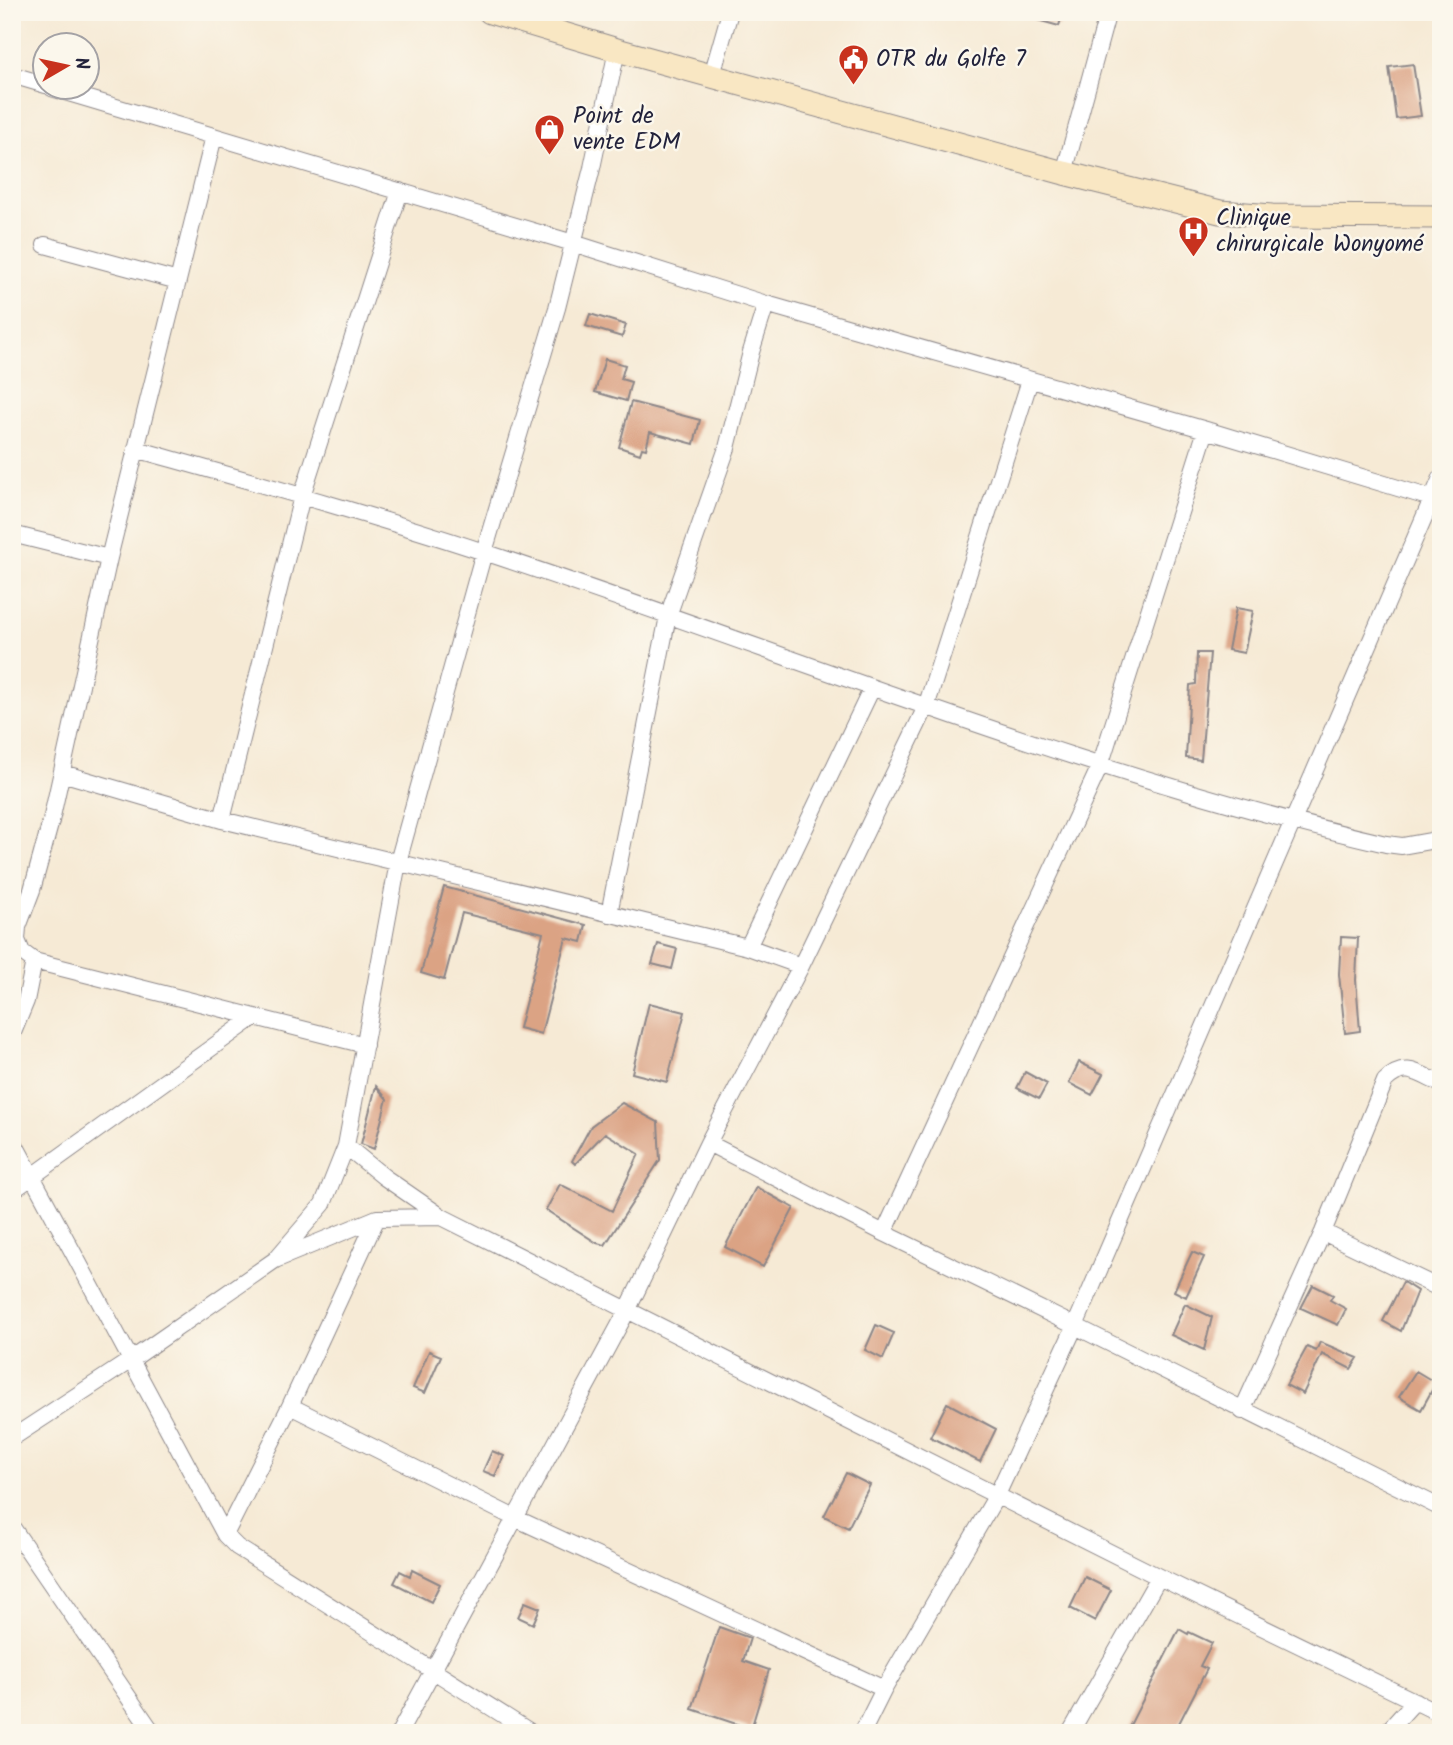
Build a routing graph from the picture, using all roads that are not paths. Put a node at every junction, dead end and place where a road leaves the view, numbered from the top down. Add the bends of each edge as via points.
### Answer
1 (490, 12) edge
2 (730, 12) edge
3 (1108, 12) edge
4 (536, 19) edge
5 (617, 50) junction
6 (12, 75) edge
7 (712, 75) junction
8 (32, 81) edge
9 (99, 102) edge
10 (214, 136) junction
11 (1064, 173) junction
12 (400, 191) junction
13 (1441, 217) edge
14 (573, 243) junction
15 (46, 245) dead end
16 (178, 281) junction
17 (766, 304) junction
18 (1030, 380) junction
19 (1206, 430) junction
20 (136, 449) junction
21 (1441, 478) edge
22 (302, 496) junction
23 (1431, 498) junction
24 (12, 534) edge
25 (484, 552) junction
26 (110, 558) junction
27 (667, 616) junction
28 (872, 688) junction
29 (926, 707) junction
30 (1100, 766) junction
31 (62, 773) junction
32 (222, 820) junction
33 (1291, 822) junction
34 (1441, 839) edge
35 (398, 862) junction
36 (610, 914) junction
37 (748, 947) junction
38 (34, 961) junction
39 (801, 967) junction
40 (253, 1018) junction
41 (12, 1035) edge
42 (365, 1045) junction
43 (1441, 1084) edge
44 (12, 1139) edge
45 (708, 1143) junction
46 (346, 1146) junction
47 (33, 1177) junction
48 (12, 1191) edge
49 (442, 1217) junction
50 (377, 1218) junction
51 (1323, 1232) junction
52 (884, 1233) junction
53 (275, 1260) junction
54 (1441, 1289) edge
55 (627, 1311) junction
56 (1075, 1326) junction
57 (131, 1360) junction
58 (290, 1406) junction
59 (1242, 1411) junction
60 (12, 1438) edge
61 (997, 1495) junction
62 (1441, 1508) edge
63 (515, 1518) junction
64 (12, 1527) edge
65 (225, 1535) junction
66 (1159, 1577) junction
67 (433, 1670) junction
68 (884, 1689) junction
69 (1415, 1701) junction
70 (1441, 1714) edge
71 (153, 1733) edge
72 (399, 1733) edge
73 (531, 1733) edge
74 (862, 1733) edge
75 (1070, 1733) edge
76 (1386, 1733) edge

1 - 4 street
2 - 7 street
3 - 11 street
4 - 5 street
5 - 7 street
5 - 14 street
6 - 8 street
7 - 11 street
9 - 10 street
10 - 12 street
10 - 16 street
11 - 13 street via 1220,212
12 - 14 street
12 - 22 street
14 - 17 street
14 - 25 street
15 - 16 street
16 - 20 street
17 - 18 street
17 - 27 street via 727,448
18 - 19 street
18 - 29 street
19 - 23 street
19 - 30 street
20 - 22 street
20 - 26 street
21 - 23 street
22 - 25 street
22 - 32 street
23 - 33 street
24 - 26 street
25 - 27 street
25 - 35 street
26 - 31 street
27 - 28 street
27 - 36 street
28 - 29 street
28 - 37 street
29 - 30 street
29 - 39 street
30 - 33 street
30 - 52 street
31 - 32 street
31 - 38 street via 18,927 22,952
32 - 35 street
33 - 34 street via 1402,846
33 - 56 street
35 - 36 street
35 - 42 street
36 - 37 street
37 - 39 street
38 - 40 street
38 - 41 street via 26,1001
39 - 45 street
40 - 42 street
40 - 47 street
42 - 46 street
43 - 51 street via 1408,1069 1394,1071 1385,1081
44 - 47 street
45 - 52 street
45 - 55 street
46 - 49 street
46 - 53 street via 323,1204
47 - 48 street
47 - 57 street
49 - 50 street
49 - 55 street
50 - 53 street
50 - 58 street
51 - 54 street
51 - 59 street
52 - 56 street
53 - 57 street
55 - 61 street
55 - 63 street
56 - 59 street
56 - 61 street
57 - 60 street
57 - 65 street
58 - 63 street
58 - 65 street
59 - 62 street
61 - 66 street
61 - 68 street
63 - 67 street
63 - 68 street
64 - 71 street
65 - 67 street via 237,1547
66 - 69 street
66 - 75 street
67 - 72 street
67 - 73 street
68 - 74 street
69 - 70 street
69 - 76 street

